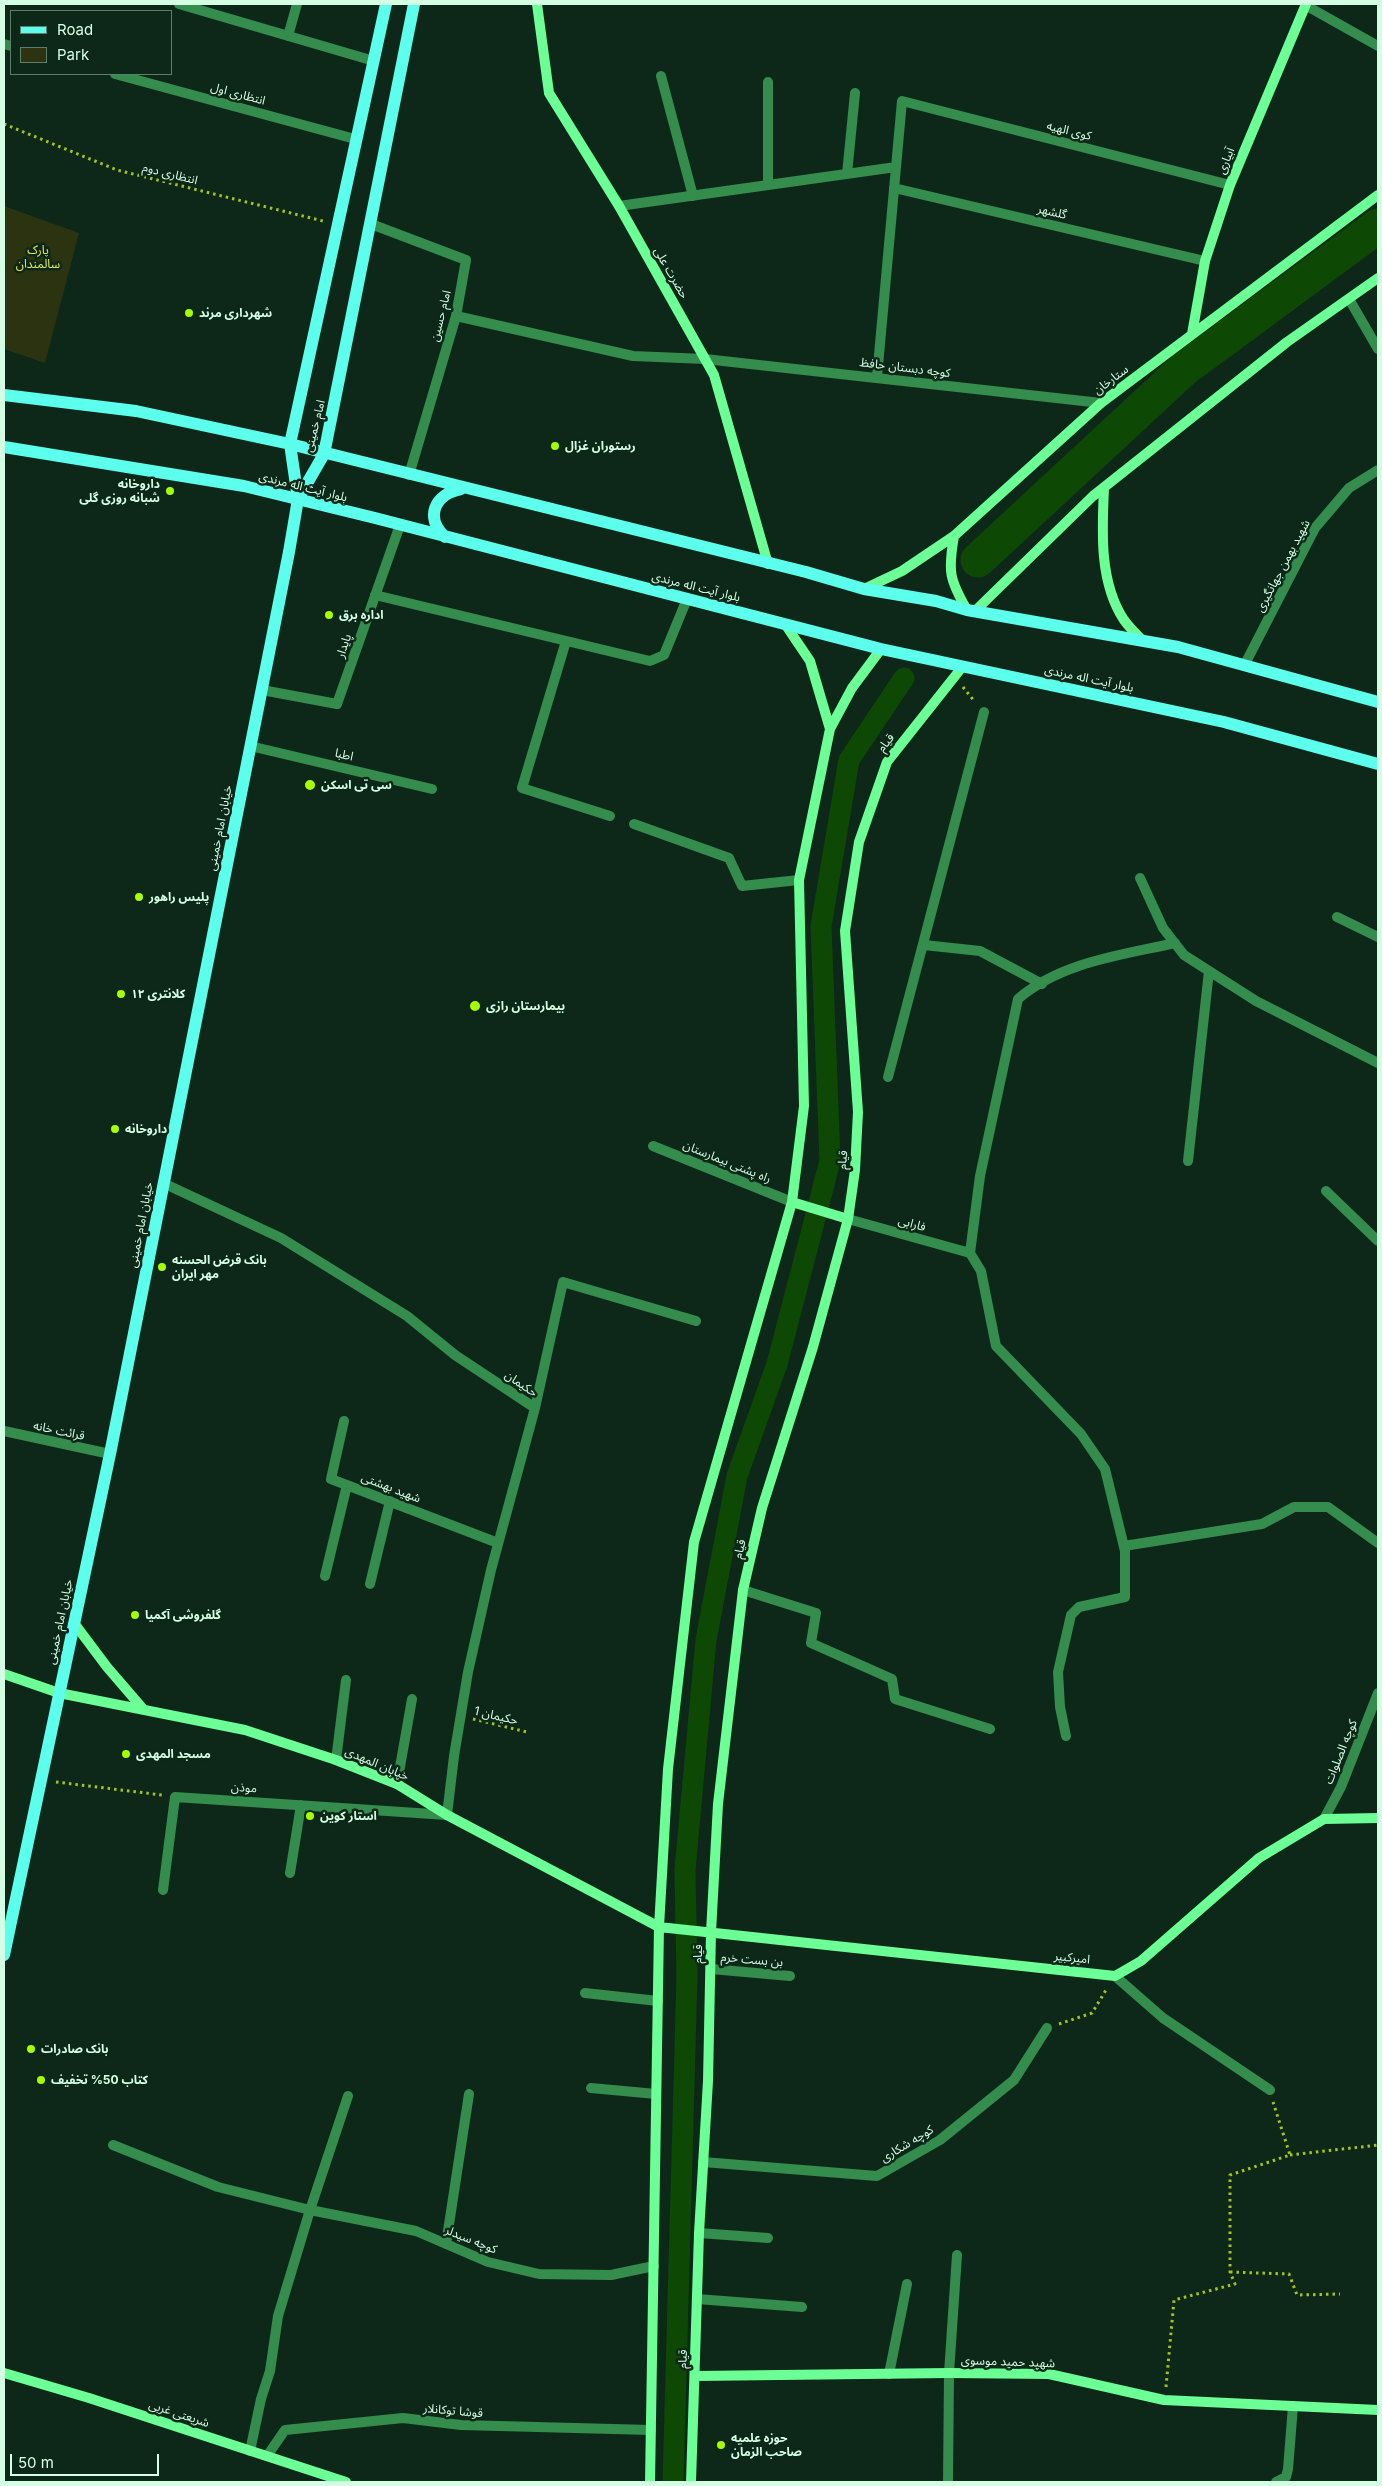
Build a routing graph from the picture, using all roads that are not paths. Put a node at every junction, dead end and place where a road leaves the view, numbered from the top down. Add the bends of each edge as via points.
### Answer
1 (178, 4) edge
2 (297, 4) edge
3 (386, 4) edge
4 (414, 4) edge
5 (537, 4) edge
6 (1306, 4) edge
7 (288, 36) junction
8 (1378, 46) edge
9 (374, 62) junction
10 (119, 75) edge
11 (661, 76) dead end
12 (768, 82) dead end
13 (855, 93) dead end
14 (355, 139) junction
15 (896, 167) junction
16 (847, 174) junction
17 (768, 185) junction
18 (1230, 185) junction
19 (894, 188) junction
20 (1378, 195) edge
21 (693, 196) junction
22 (619, 206) junction
23 (371, 224) junction
24 (1205, 261) junction
25 (1378, 278) edge
26 (1348, 299) junction
27 (456, 316) junction
28 (1192, 334) junction
29 (1378, 348) edge
30 (705, 359) junction
31 (877, 377) junction
32 (4, 395) edge
33 (1101, 403) junction
34 (290, 444) junction
35 (4, 447) edge
36 (324, 454) junction
37 (1378, 470) edge
38 (409, 475) junction
39 (1104, 488) junction
40 (464, 489) junction
41 (298, 499) junction
42 (400, 525) junction
43 (954, 536) junction
44 (445, 537) junction
45 (768, 564) junction
46 (864, 589) junction
47 (375, 595) junction
48 (686, 598) junction
49 (971, 611) junction
50 (785, 624) junction
51 (1142, 640) junction
52 (566, 641) junction
53 (881, 649) junction
54 (1246, 664) junction
55 (963, 666) junction
56 (262, 690) junction
57 (1378, 702) edge
58 (984, 712) road end
59 (830, 729) junction
60 (250, 746) junction
61 (1378, 764) edge
62 (432, 789) dead end
63 (610, 816) dead end
64 (634, 824) dead end
65 (1140, 878) dead end
66 (799, 880) junction
67 (1337, 917) dead end
68 (1378, 937) edge
69 (1175, 943) junction
70 (924, 945) junction
71 (1209, 971) junction
72 (1042, 984) junction
73 (1378, 1063) edge
74 (888, 1077) dead end
75 (652, 1146) dead end
76 (1188, 1161) dead end
77 (163, 1183) junction
78 (1326, 1191) dead end
79 (792, 1202) junction
80 (848, 1219) junction
81 (1378, 1241) edge
82 (970, 1253) junction
83 (696, 1321) dead end
84 (534, 1408) junction
85 (344, 1421) dead end
86 (4, 1431) edge
87 (110, 1454) junction
88 (347, 1485) junction
89 (390, 1501) junction
90 (498, 1543) junction
91 (1378, 1543) edge
92 (1124, 1546) junction
93 (325, 1576) dead end
94 (370, 1584) dead end
95 (743, 1590) junction
96 (74, 1623) junction
97 (4, 1674) edge
98 (346, 1680) dead end
99 (59, 1693) junction
100 (1378, 1693) edge
101 (412, 1699) dead end
102 (144, 1710) junction
103 (990, 1730) dead end
104 (1066, 1736) dead end
105 (336, 1760) junction
106 (397, 1784) junction
107 (300, 1806) junction
108 (447, 1816) junction
109 (1378, 1818) edge
110 (1324, 1819) junction
111 (290, 1873) dead end
112 (163, 1890) dead end
113 (659, 1927) junction
114 (711, 1932) junction
115 (4, 1955) edge
116 (711, 1969) junction
117 (790, 1976) dead end
118 (1115, 1976) junction
119 (585, 1993) dead end
120 (658, 2001) junction
121 (1047, 2028) road end
122 (591, 2088) dead end
123 (1270, 2090) road end
124 (469, 2094) dead end
125 (656, 2094) junction
126 (348, 2096) dead end
127 (113, 2145) dead end
128 (703, 2162) junction
129 (310, 2210) junction
130 (699, 2232) junction
131 (768, 2238) dead end
132 (446, 2244) junction
133 (958, 2255) dead end
134 (654, 2266) junction
135 (907, 2284) dead end
136 (697, 2299) junction
137 (802, 2306) dead end
138 (4, 2373) edge
139 (949, 2373) junction
140 (888, 2374) junction
141 (695, 2376) junction
142 (1293, 2406) junction
143 (1378, 2410) edge
144 (651, 2430) junction
145 (250, 2451) junction
146 (267, 2456) junction
147 (346, 2482) edge
148 (650, 2482) edge
149 (691, 2482) edge
150 (948, 2482) edge
151 (1276, 2482) edge

1 - 7 street
2 - 7 street
3 - 9 main road, امام خمینی
4 - 23 main road, امام خمینی
5 - 22 street, حضرت علی via 549,93
6 - 8 street
6 - 18 street, آبیاری
7 - 9 street
9 - 14 main road, امام خمینی
10 - 14 street, انتظاری اول
11 - 21 street
12 - 17 street
13 - 16 street
14 - 34 main road, امام خمینی
15 - 16 street
15 - 18 street, کوی الهیه via 902,101
15 - 19 street
16 - 17 street
17 - 21 street
18 - 24 street, آبیاری
19 - 24 street, گلشهر
19 - 31 street
20 - 28 street, ستارخان
21 - 22 street
22 - 30 street, حضرت علی
23 - 27 street, امام حسین via 466,260
23 - 36 main road, امام خمینی
24 - 28 street, آبیاری
25 - 26 street
26 - 29 street
26 - 39 street via 1287,342
27 - 30 street, کوچه دبستان حافظ via 633,356
27 - 38 street, امام حسین
28 - 33 street, ستارخان
30 - 31 street, کوچه دبستان حافظ
30 - 45 street, حضرت علی via 714,375
31 - 33 street, کوچه دبستان حافظ
32 - 34 main road via 136,411
33 - 43 street, ستارخان
34 - 36 main road
34 - 41 main road, امام خمینی
35 - 41 main road, بلوار آیت اله مرندی via 244,486
36 - 38 main road
36 - 41 main road, امام خمینی
37 - 54 street, شهید بهمن جهانگیری via 1349,488 1315,528
38 - 40 main road
39 - 49 street
39 - 51 street via 1102,533 1112,593 1124,620
40 - 44 main road via 448,492 438,500 434,523
40 - 45 main road
41 - 42 main road, بلوار آیت اله مرندی
41 - 56 main road, خیابان امام خمینی
42 - 44 main road, بلوار آیت اله مرندی
42 - 47 street, پایدار
43 - 46 street, ستارخان via 902,571
43 - 49 street via 949,571 953,586
44 - 48 main road, بلوار آیت اله مرندی
45 - 46 main road
46 - 49 main road via 936,601
47 - 52 street
47 - 56 street, پایدار via 337,704
48 - 50 main road, بلوار آیت اله مرندی
48 - 52 street via 664,655 650,661
49 - 51 main road
50 - 53 main road, بلوار آیت اله مرندی
50 - 59 street via 810,661
51 - 54 main road
52 - 63 street via 522,788
53 - 55 main road, بلوار آیت اله مرندی
53 - 59 street via 852,688
54 - 57 main road
55 - 61 main road, بلوار آیت اله مرندی via 1224,722
55 - 80 street, قیام via 887,762 860,842 845,931 858,1112
56 - 60 main road, خیابان امام خمینی
58 - 70 street
59 - 66 street
60 - 62 street, اطبا
60 - 77 main road, خیابان امام خمینی
64 - 66 street via 729,858 742,886
65 - 69 street via 1163,928
66 - 79 street via 804,1106
67 - 68 street
69 - 71 street via 1184,955
69 - 72 street via 1082,964
70 - 72 street via 980,951
70 - 74 street
71 - 73 street via 1256,1001
71 - 76 street
72 - 82 street via 1018,999 980,1176
75 - 79 street, راه پشتی بیمارستان
77 - 84 street, حکیمان via 289,1243 407,1316 455,1355
77 - 87 main road, خیابان امام خمینی
78 - 81 street
79 - 80 street
79 - 113 street via 694,1542 668,1769
80 - 82 street, فارابی
80 - 95 street, قیام via 813,1348 762,1508
82 - 92 street via 981,1271 996,1346 1081,1434 1105,1469
83 - 84 street via 563,1282
84 - 90 street, حکیمان
85 - 88 street, شهید بهشتی via 330,1478
86 - 87 street, قرائت خانه
87 - 96 main road, خیابان امام خمینی
88 - 89 street, شهید بهشتی
88 - 93 street
89 - 90 street, شهید بهشتی
89 - 94 street
90 - 108 street, حکیمان via 460,1716
91 - 92 street via 1328,1507 1294,1508 1262,1524
92 - 104 street via 1125,1598 1079,1607 1071,1614 1058,1672
95 - 103 street via 816,1613 811,1643 892,1679 895,1699
95 - 114 street, قیام via 718,1804
96 - 99 main road, خیابان امام خمینی
96 - 102 street
97 - 99 street, خیابان المهدی
98 - 105 street
99 - 102 street, خیابان المهدی
99 - 115 main road, خیابان امام خمینی
100 - 110 street, کوچه الصلوات
101 - 106 street
102 - 105 street, خیابان المهدی via 245,1730
105 - 106 street, خیابان المهدی
106 - 108 street, خیابان المهدی
107 - 108 street, موذن
107 - 111 street
107 - 112 street, موذن via 175,1797
108 - 113 street, خیابان المهدی
109 - 110 street
110 - 118 street via 1259,1858 1141,1961
113 - 114 street, امیرکبیر
113 - 120 street
114 - 116 street, قیام
114 - 118 street, امیرکبیر
116 - 117 street, بن بست خرم
116 - 128 street, قیام
118 - 123 street via 1163,2018
119 - 120 street
120 - 125 street
121 - 128 street, کوچه شکاری via 1014,2080 940,2140 877,2176
122 - 125 street
124 - 132 street
125 - 134 street
126 - 129 street
127 - 129 street, کوچه سیدلر via 218,2187
128 - 130 street, قیام
129 - 132 street, کوچه سیدلر via 416,2231
129 - 145 street via 278,2316 270,2371
130 - 131 street
130 - 136 street, قیام
132 - 134 street, کوچه سیدلر via 488,2262 539,2274 611,2275
133 - 139 street
134 - 144 street
135 - 140 street
136 - 137 street
136 - 141 street, قیام
138 - 145 street, شریعتی غربی
139 - 140 street, شهید حمید موسوی
139 - 142 street, شهید حمید موسوی via 1049,2374 1164,2400
139 - 150 street
140 - 141 street, شهید حمید موسوی
141 - 149 street, قیام
142 - 143 street, شهید حمید موسوی
142 - 151 street via 1288,2469 1286,2477
144 - 146 street, قوشا توکانلار via 461,2425 402,2418 285,2430
144 - 148 street
145 - 146 street, شریعتی غربی
146 - 147 street, شریعتی غربی

